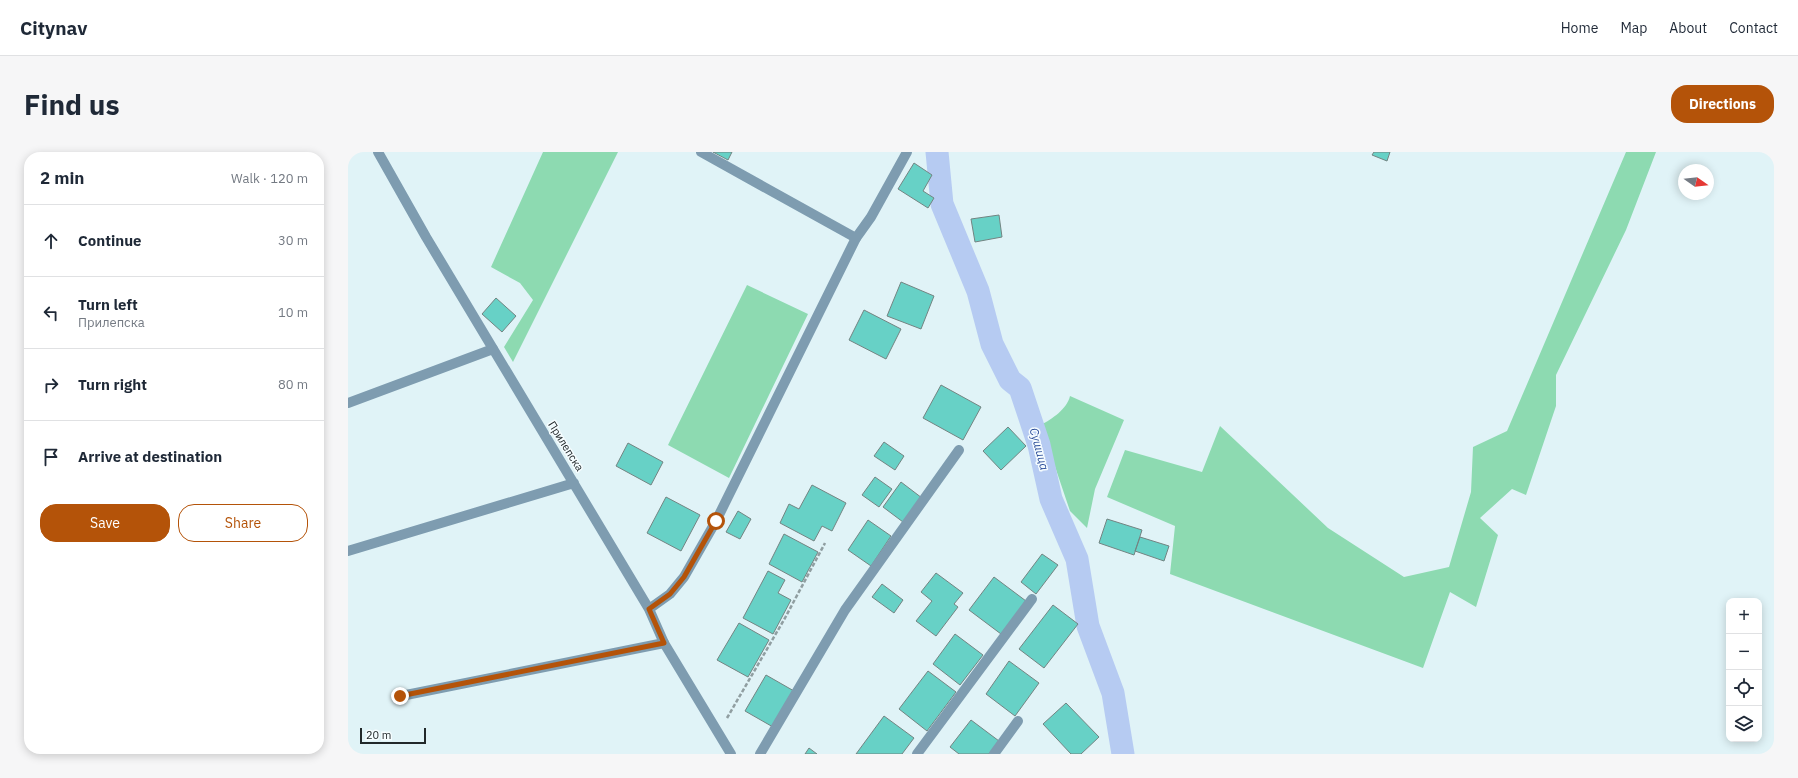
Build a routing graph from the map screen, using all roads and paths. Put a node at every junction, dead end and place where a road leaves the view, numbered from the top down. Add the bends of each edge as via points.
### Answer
1 (378, 152) edge
2 (701, 152) edge
3 (907, 152) edge
4 (856, 238) junction
5 (492, 349) junction
6 (348, 403) edge
7 (959, 450) dead end
8 (574, 483) junction
9 (825, 543) dead end
10 (348, 550) edge
11 (1032, 599) dead end
12 (649, 609) junction
13 (664, 643) junction
14 (400, 696) dead end
15 (1018, 722) dead end
16 (717, 731) junction
17 (731, 754) edge
18 (760, 754) edge
19 (917, 754) edge
20 (994, 754) edge

1 - 5 street, Прилепска
2 - 4 street
3 - 4 street via 871,217
4 - 12 street via 716,521 684,577 670,594
5 - 6 street
5 - 8 street, Прилепска
7 - 18 street via 845,610
8 - 10 street
8 - 12 street, Прилепска
9 - 16 path via 732,711
11 - 19 street
12 - 13 street, Прилепска
13 - 14 street
13 - 16 street, Прилепска
15 - 20 street
16 - 17 street, Прилепска

